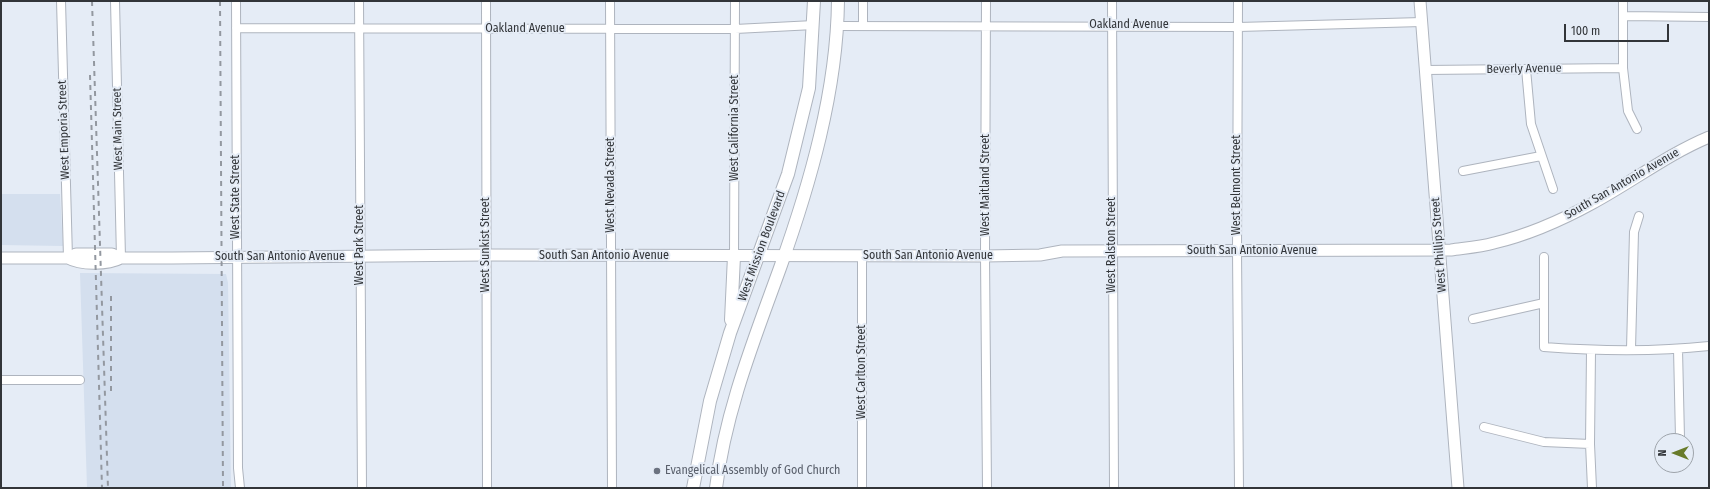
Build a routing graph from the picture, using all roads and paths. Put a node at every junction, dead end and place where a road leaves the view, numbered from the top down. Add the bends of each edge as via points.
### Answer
1 (61, 1) edge
2 (115, 1) edge
3 (236, 1) edge
4 (359, 1) edge
5 (486, 1) edge
6 (610, 1) edge
7 (735, 1) edge
8 (814, 1) edge
9 (838, 1) edge
10 (863, 1) edge
11 (986, 1) edge
12 (1112, 1) edge
13 (1238, 1) edge
14 (1420, 1) edge
15 (1623, 1) edge
16 (1624, 16) junction
17 (1709, 17) edge
18 (1422, 22) junction
19 (814, 25) junction
20 (1112, 25) junction
21 (836, 26) junction
22 (863, 26) junction
23 (987, 26) junction
24 (1238, 27) junction
25 (236, 28) junction
26 (359, 28) junction
27 (486, 29) junction
28 (610, 29) junction
29 (735, 29) junction
30 (1623, 68) junction
31 (1425, 70) junction
32 (1526, 70) junction
33 (1637, 129) dead end
34 (1709, 137) edge
35 (1541, 156) junction
36 (1463, 171) dead end
37 (1553, 189) dead end
38 (1639, 216) dead end
39 (1439, 250) junction
40 (1112, 251) junction
41 (1237, 251) junction
42 (486, 255) junction
43 (759, 255) junction
44 (784, 255) junction
45 (611, 256) junction
46 (734, 256) junction
47 (862, 256) junction
48 (985, 256) junction
49 (236, 257) junction
50 (359, 257) junction
51 (1, 258) edge
52 (68, 258) junction
53 (121, 258) junction
54 (1544, 258) dead end
55 (1544, 303) junction
56 (1473, 319) dead end
57 (730, 333) junction
58 (1709, 346) edge
59 (1631, 349) junction
60 (1678, 349) junction
61 (1591, 351) junction
62 (1, 380) edge
63 (80, 380) dead end
64 (1484, 427) dead end
65 (1680, 433) edge
66 (1590, 444) junction
67 (240, 488) edge
68 (362, 488) edge
69 (487, 488) edge
70 (612, 488) edge
71 (692, 488) edge
72 (716, 488) edge
73 (862, 488) edge
74 (987, 488) edge
75 (1114, 488) edge
76 (1239, 488) edge
77 (1458, 488) edge
78 (1592, 488) edge

1 - 52 street, West Emporia Street
2 - 53 street, West Main Street
3 - 25 street, West State Street
4 - 26 street, West Park Street
5 - 27 street, West Sunkist Street
6 - 28 street, West Nevada Street
7 - 29 street, West California Street
8 - 19 main road, West Mission Boulevard
9 - 21 main road, West Mission Boulevard
10 - 22 street
11 - 23 street, West Maitland Street
12 - 20 street, West Ralston Street
13 - 24 street, West Belmont Street
14 - 18 street, West Phillips Street
15 - 16 street
16 - 17 street
16 - 30 street
18 - 24 street, Oakland Avenue
18 - 31 street, West Phillips Street
19 - 29 street, Oakland Avenue
19 - 43 main road, West Mission Boulevard via 809,88 797,139 788,174
20 - 23 street, Oakland Avenue
20 - 24 street, Oakland Avenue
20 - 40 street, West Ralston Street
21 - 22 street, Oakland Avenue
21 - 44 main road, West Mission Boulevard via 820,140
22 - 23 street, Oakland Avenue
23 - 48 street, West Maitland Street
24 - 41 street, West Belmont Street
25 - 26 street, Oakland Avenue
25 - 49 street, West State Street
26 - 27 street, Oakland Avenue
26 - 50 street, West Park Street
27 - 28 street, Oakland Avenue
27 - 42 street, West Sunkist Street
28 - 29 street, Oakland Avenue
28 - 45 street, West Nevada Street
29 - 46 street, West California Street
30 - 32 street, Beverly Avenue
30 - 33 street via 1628,111
31 - 32 street, Beverly Avenue
31 - 39 street, West Phillips Street
32 - 35 street via 1531,124
34 - 39 street, South San Antonio Avenue via 1555,222 1494,243
35 - 36 street
35 - 37 street
38 - 59 street via 1634,232
39 - 41 street, South San Antonio Avenue
39 - 77 street, West Phillips Street
40 - 41 street, South San Antonio Avenue
40 - 48 street, South San Antonio Avenue
40 - 75 street, West Ralston Street
41 - 76 street, West Belmont Street
42 - 45 street, South San Antonio Avenue
42 - 50 street, South San Antonio Avenue
42 - 69 street, West Sunkist Street
43 - 44 street, South San Antonio Avenue
43 - 46 street, South San Antonio Avenue
43 - 57 main road, West Mission Boulevard
44 - 47 street, South San Antonio Avenue
44 - 72 main road, West Mission Boulevard via 738,386 724,441
45 - 46 street, South San Antonio Avenue
45 - 70 street, West Nevada Street
46 - 57 main road
47 - 48 street, South San Antonio Avenue
47 - 73 street, West Carlton Street
48 - 74 street, West Maitland Street
49 - 50 street, South San Antonio Avenue
49 - 53 street, South San Antonio Avenue
49 - 67 street, West State Street
50 - 68 street, West Park Street
51 - 52 street, South San Antonio Avenue
52 - 53 street, South San Antonio Avenue via 76,254 112,254
54 - 55 street
55 - 56 street
55 - 61 street via 1544,347
57 - 71 main road, West Mission Boulevard via 710,401
58 - 60 street
59 - 60 street
59 - 61 street
60 - 65 street
61 - 66 street
62 - 63 street
64 - 66 street via 1544,442
66 - 78 street

